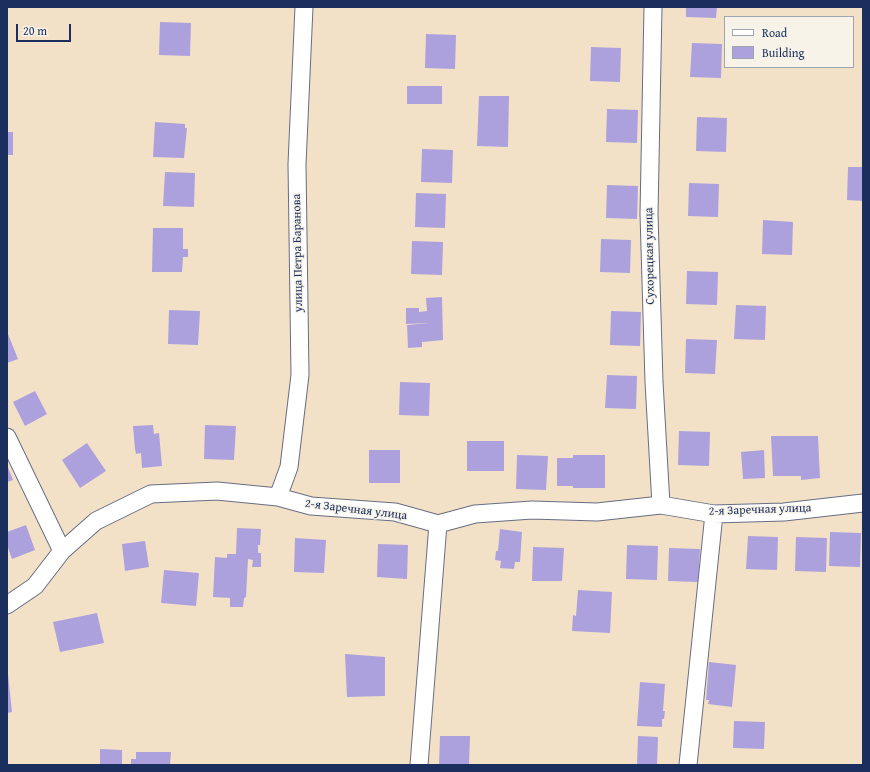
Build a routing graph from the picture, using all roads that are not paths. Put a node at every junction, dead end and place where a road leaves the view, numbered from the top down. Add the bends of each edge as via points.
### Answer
1 (304, 7) edge
2 (653, 7) edge
3 (7, 437) edge
4 (278, 497) junction
5 (863, 504) edge
6 (661, 505) junction
7 (714, 514) junction
8 (438, 524) junction
9 (62, 551) junction
10 (7, 604) edge
11 (420, 765) edge
12 (688, 765) edge

1 - 4 street, улица Петра Баранова via 297,164 300,375 289,467
2 - 6 street, Сухорецкая улица via 649,214
3 - 9 street
4 - 8 street, 2-я Заречная улица via 311,506 395,512
4 - 9 street, 2-я Заречная улица via 217,491 151,494 96,521
5 - 7 street, 2-я Заречная улица via 784,512
6 - 7 street, 2-я Заречная улица
6 - 8 street, 2-я Заречная улица via 597,512 532,510 475,514
7 - 12 street
8 - 11 street
9 - 10 street, 2-я Заречная улица via 35,586

